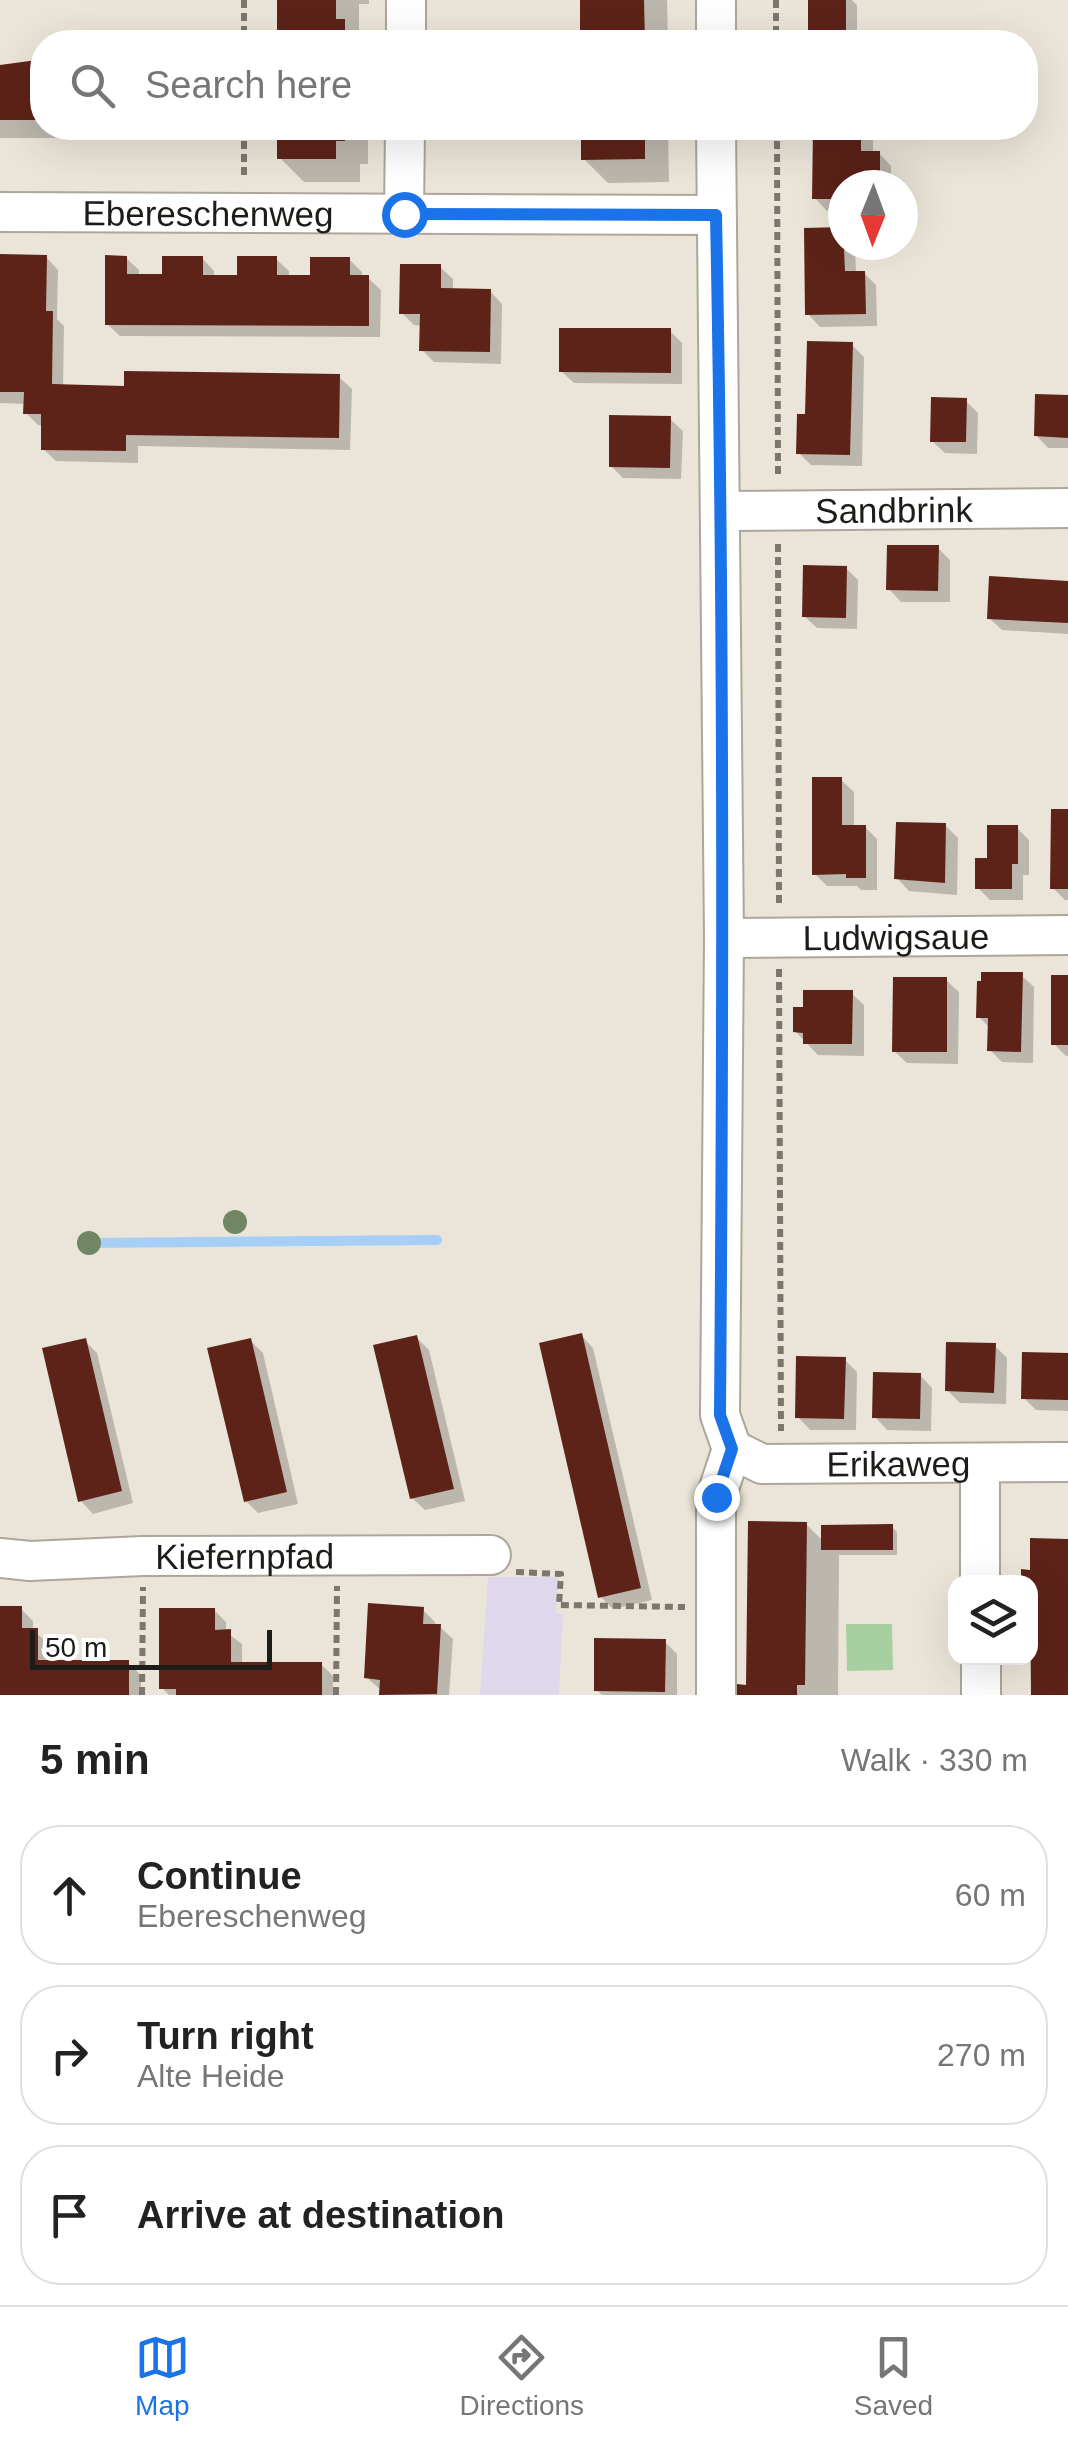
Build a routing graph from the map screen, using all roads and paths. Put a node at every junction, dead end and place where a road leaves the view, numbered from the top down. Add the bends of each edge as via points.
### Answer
1 (244, 0) edge
2 (406, 0) edge
3 (716, 0) edge
4 (776, 0) edge
5 (244, 30) edge
6 (406, 30) edge
7 (716, 30) edge
8 (776, 30) edge
9 (244, 140) edge
10 (405, 140) edge
11 (716, 140) edge
12 (776, 140) edge
13 (244, 192) dead end
14 (0, 212) edge
15 (404, 214) junction
16 (716, 215) junction
17 (1068, 508) edge
18 (778, 510) junction
19 (722, 511) junction
20 (1068, 936) edge
21 (724, 938) junction
22 (779, 938) junction
23 (732, 1449) junction
24 (1068, 1462) edge
25 (980, 1463) junction
26 (781, 1464) junction
27 (337, 1555) junction
28 (491, 1555) joint
29 (143, 1556) junction
30 (0, 1558) edge
31 (980, 1575) edge
32 (716, 1607) junction
33 (981, 1665) edge
34 (142, 1695) edge
35 (336, 1695) edge
36 (716, 1695) edge
37 (981, 1695) edge

1 - 5 path
2 - 6 street
3 - 7 street
4 - 8 path
9 - 13 path
10 - 15 street
11 - 16 street
12 - 18 path
14 - 15 street, Ebereschenweg
15 - 16 street, Ebereschenweg
16 - 19 street
17 - 18 street, Sandbrink
18 - 19 street, Sandbrink
18 - 22 path
19 - 21 street
20 - 22 street, Ludwigsaue
21 - 22 street, Ludwigsaue
21 - 23 street via 720,1415
22 - 26 path
23 - 26 street, Erikaweg via 762,1464
23 - 32 street via 716,1497
24 - 25 street, Erikaweg
25 - 26 street, Erikaweg
25 - 31 street
27 - 28 street, Kiefernpfad
27 - 29 street, Kiefernpfad
27 - 35 path
28 - 32 path via 491,1572 561,1574 559,1606
29 - 30 street, Kiefernpfad
29 - 34 path
32 - 36 street
33 - 37 street

